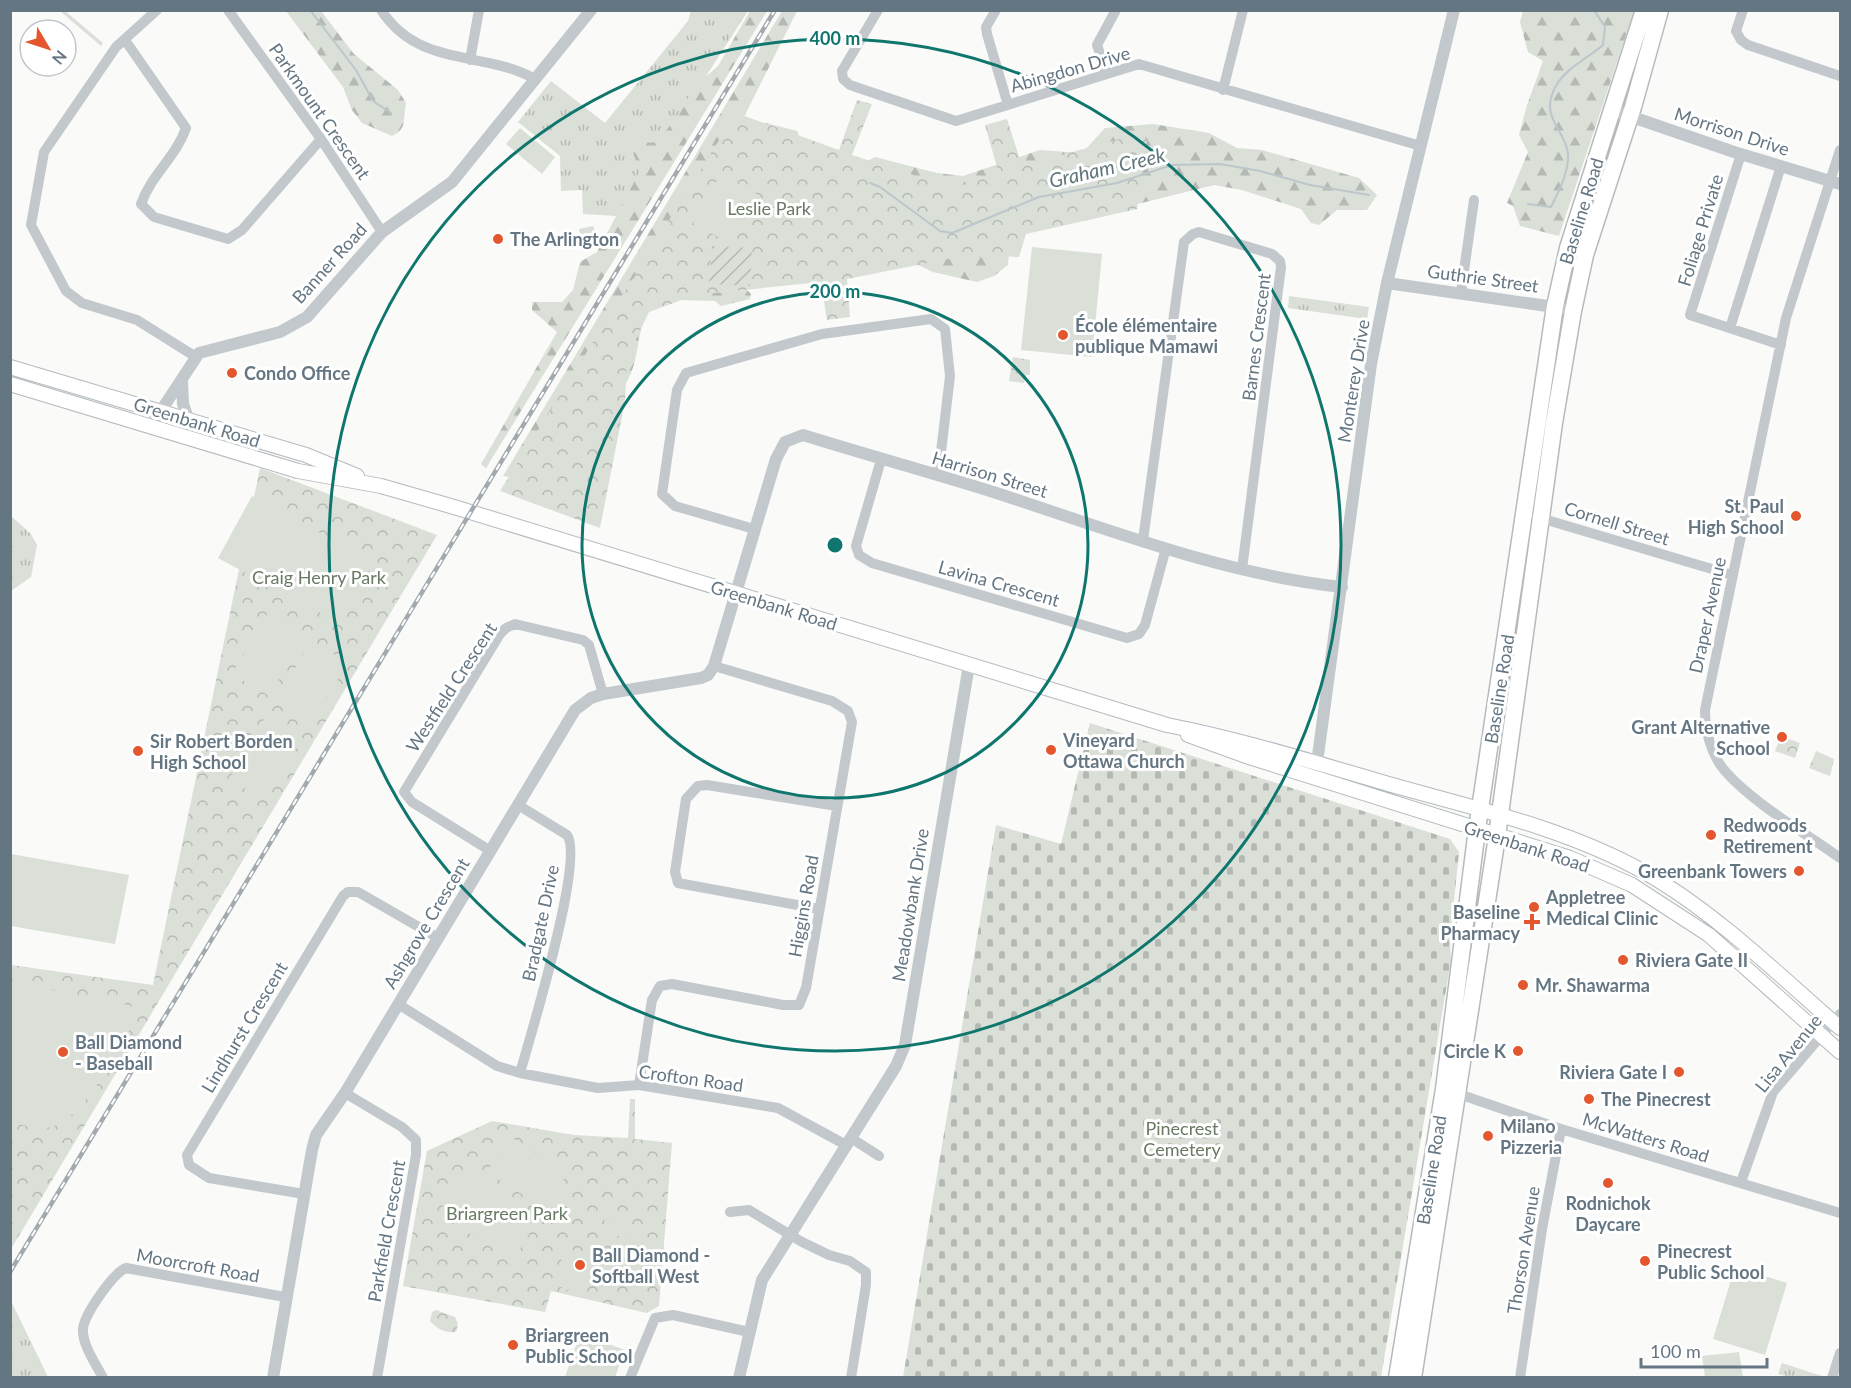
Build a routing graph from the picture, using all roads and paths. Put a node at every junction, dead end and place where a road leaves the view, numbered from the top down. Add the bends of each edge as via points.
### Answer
1 (158, 10) edge
2 (228, 10) edge
3 (381, 10) edge
4 (479, 10) edge
5 (591, 10) edge
6 (878, 10) edge
7 (996, 10) edge
8 (1116, 10) edge
9 (1243, 10) edge
10 (1454, 10) edge
11 (1644, 10) edge
12 (1660, 10) edge
13 (1743, 10) edge
14 (125, 40) junction
15 (470, 60) junction
16 (1106, 72) junction
17 (1840, 76) edge
18 (535, 79) junction
19 (1223, 90) junction
20 (1008, 105) junction
21 (1612, 110) junction
22 (1630, 116) junction
23 (321, 140) junction
24 (1421, 146) junction
25 (1840, 150) edge
26 (1741, 154) junction
27 (1781, 166) junction
28 (1835, 182) edge
29 (1474, 200) dead end
30 (382, 232) junction
31 (1388, 283) junction
32 (1461, 292) junction
33 (1555, 306) junction
34 (1573, 311) junction
35 (1730, 328) junction
36 (1781, 345) junction
37 (196, 357) junction
38 (10, 367) edge
39 (182, 376) junction
40 (10, 384) edge
41 (161, 412) junction
42 (189, 421) junction
43 (151, 426) junction
44 (881, 460) junction
45 (934, 475) junction
46 (381, 486) junction
47 (1534, 516) junction
48 (754, 529) junction
49 (1143, 540) junction
50 (1166, 548) junction
51 (1242, 569) junction
52 (1732, 575) junction
53 (1342, 587) junction
54 (735, 594) junction
55 (714, 666) junction
56 (969, 666) junction
57 (603, 694) junction
58 (1167, 725) junction
59 (1317, 763) junction
60 (518, 805) junction
61 (837, 806) junction
62 (1481, 810) junction
63 (1499, 815) junction
64 (1478, 829) junction
65 (1497, 834) junction
66 (489, 850) junction
67 (1840, 858) edge
68 (819, 909) junction
69 (438, 939) junction
70 (398, 1004) junction
71 (1838, 1021) edge
72 (1822, 1035) junction
73 (1840, 1052) edge
74 (520, 1073) junction
75 (639, 1085) junction
76 (1451, 1091) junction
77 (345, 1093) junction
78 (1561, 1129) junction
79 (848, 1142) junction
80 (879, 1156) dead end
81 (1741, 1182) junction
82 (304, 1194) junction
83 (730, 1212) dead end
84 (1840, 1213) edge
85 (790, 1234) junction
86 (285, 1297) junction
87 (749, 1332) junction
88 (1840, 1353) edge
89 (103, 1377) edge
90 (273, 1377) edge
91 (377, 1377) edge
92 (630, 1377) edge
93 (739, 1377) edge
94 (851, 1377) edge
95 (1397, 1377) edge
96 (1413, 1377) edge
97 (1520, 1377) edge
98 (1833, 1377) edge

1 - 14 street
2 - 23 street, Parkmount Crescent
3 - 15 street via 400,30 430,51
4 - 15 street
5 - 18 street, Banner Road
6 - 20 street, Abingdon Drive via 842,71 843,79 850,85 956,121
7 - 20 street via 986,27
8 - 16 street via 1097,45
9 - 19 street
10 - 24 street, Monterey Drive
11 - 21 main road, Baseline Road
12 - 22 main road, Baseline Road
13 - 17 street via 1736,31 1748,45
14 - 23 street via 186,128 180,146 147,186 141,204 154,218 228,239 242,230
14 - 37 street via 44,152 31,225 66,291 82,303 136,320
15 - 18 street via 520,71
16 - 19 street, Abingdon Drive via 1139,64
16 - 20 street, Abingdon Drive
18 - 30 street, Banner Road via 452,182
19 - 24 street, Abingdon Drive
21 - 22 street, Morrison Drive
21 - 33 main road, Baseline Road via 1568,248
22 - 26 street, Morrison Drive
22 - 34 main road, Baseline Road via 1585,255
23 - 30 street, Parkmount Crescent
24 - 31 street, Monterey Drive
25 - 28 street, Draper Avenue
26 - 27 street, Morrison Drive
26 - 35 street, Foliage Private via 1690,315
27 - 28 street, Morrison Drive
27 - 35 street
28 - 36 street, Draper Avenue via 1786,318
29 - 32 street
30 - 37 street, Banner Road via 308,316 280,332 202,351
31 - 32 street, Guthrie Street
31 - 53 street, Monterey Drive via 1371,364
32 - 33 street, Guthrie Street
33 - 34 street, Guthrie Street
33 - 47 main road, Baseline Road
34 - 47 main road, Baseline Road
35 - 36 street
36 - 52 street, Draper Avenue
37 - 39 street
38 - 41 main road, Greenbank Road
39 - 41 street
39 - 42 street via 183,404
40 - 43 main road, Greenbank Road
41 - 42 main road, Greenbank Road
41 - 43 street
42 - 46 main road, Greenbank Road via 306,455
43 - 46 main road, Greenbank Road via 298,471
44 - 45 street, Harrison Street
44 - 48 street, Harrison Street via 803,435 785,442
44 - 50 street, Lavina Crescent via 856,546 859,555 872,563 1126,638 1139,634 1145,625
45 - 48 street via 951,376 945,329 931,319 822,334 686,373 677,390 662,494 675,506
45 - 49 street, Harrison Street
46 - 54 main road, Greenbank Road
47 - 52 street, Cornell Street
47 - 62 main road, Baseline Road
47 - 63 main road, Baseline Road
48 - 54 street, Harrison Street
49 - 50 street, Harrison Street
49 - 51 street, Barnes Crescent via 1184,242 1198,232 1272,255 1281,267
50 - 51 street, Harrison Street
51 - 53 street, Harrison Street via 1281,580
52 - 67 street, Draper Avenue via 1705,710 1714,754 1725,771 1745,789
53 - 59 street, Monterey Drive
54 - 55 street
54 - 56 main road, Greenbank Road
55 - 57 street, Ashgrove Crescent via 701,678
55 - 61 street, Higgins Road via 832,701 848,711 852,722
56 - 58 main road, Greenbank Road
56 - 79 street, Meadowbank Drive via 905,1045
57 - 60 street, Ashgrove Crescent via 575,710
57 - 66 street, Westfield Crescent via 589,645 583,640 515,624 500,634 404,792 412,802
58 - 59 main road, Greenbank Road
58 - 64 main road, Greenbank Road via 1246,756
59 - 62 main road, Greenbank Road
60 - 66 street, Ashgrove Crescent
60 - 74 street, Bradgate Drive via 567,835 572,850 558,933
61 - 68 street, Higgins Road
61 - 68 street via 707,785 698,786 686,799 675,872 678,883
62 - 63 main road, Greenbank Road
62 - 64 main road, Baseline Road
63 - 65 main road, Baseline Road
63 - 71 main road, Greenbank Road via 1589,846 1646,873 1715,922
64 - 65 main road, Greenbank Road
64 - 76 main road, Baseline Road
65 - 72 main road, Greenbank Road via 1603,872 1660,902 1709,935
65 - 76 main road, Baseline Road
66 - 69 street, Ashgrove Crescent
68 - 75 street, Higgins Road via 806,988 799,1005 672,984 660,986 652,1000
69 - 70 street, Ashgrove Crescent
69 - 82 street, Lindhurst Crescent via 358,892 343,896 187,1155 189,1165 209,1178
70 - 74 street, Crofton Road via 497,1066
70 - 77 street, Ashgrove Crescent
71 - 72 street, Lisa Avenue
72 - 73 main road, Greenbank Road
72 - 81 street, Lisa Avenue via 1773,1092
74 - 75 street, Crofton Road via 598,1088
75 - 79 street, Crofton Road via 778,1108
76 - 78 street, McWatters Road
76 - 95 main road, Baseline Road
76 - 96 main road, Baseline Road
77 - 82 street, Ashgrove Crescent via 316,1135
77 - 91 street, Parkfield Crescent via 402,1127 416,1140
78 - 81 street, McWatters Road
78 - 97 street, Thorson Avenue
79 - 80 street
79 - 85 street, Meadowbank Drive
81 - 84 street, McWatters Road
82 - 86 street, Ashgrove Crescent
83 - 85 street via 749,1210
85 - 87 street, Meadowbank Drive via 762,1280
85 - 94 street via 866,1272
86 - 89 street, Moorcroft Road via 120,1270 83,1326 88,1348
86 - 90 street, Ashgrove Crescent
87 - 92 street via 673,1315 655,1318
87 - 93 street, Meadowbank Drive
88 - 98 street

